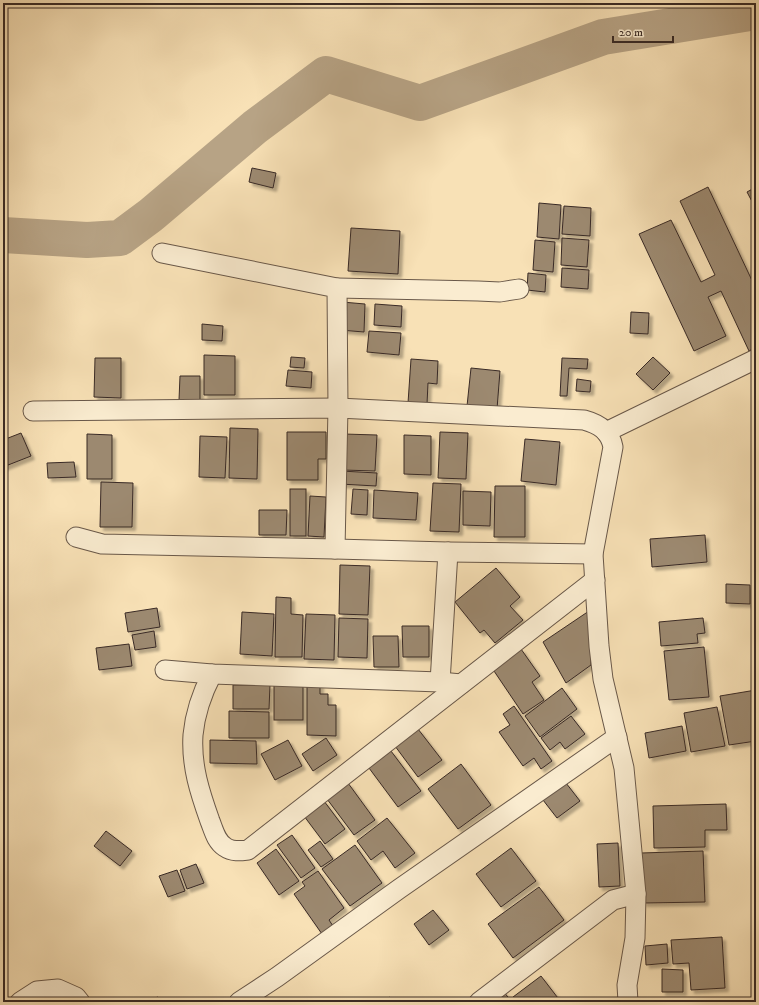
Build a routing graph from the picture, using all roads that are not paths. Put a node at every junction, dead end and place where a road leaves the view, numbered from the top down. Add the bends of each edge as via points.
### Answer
1 (162, 253) dead end
2 (336, 288) junction
3 (519, 288) dead end
4 (756, 359) edge
5 (338, 408) junction
6 (33, 411) dead end
7 (606, 432) junction
8 (76, 537) dead end
9 (335, 549) junction
10 (448, 552) junction
11 (593, 554) junction
12 (595, 580) junction
13 (165, 670) dead end
14 (212, 674) junction
15 (440, 682) junction
16 (461, 684) junction
17 (617, 737) junction
18 (636, 894) junction
19 (20, 1002) edge
20 (80, 1002) edge
21 (239, 1002) edge
22 (479, 1002) edge
23 (628, 1002) edge

1 - 2 street
2 - 3 street via 500,292
2 - 5 street
4 - 7 street
5 - 6 street
5 - 7 street via 584,420 594,423
5 - 9 street
7 - 11 street via 613,447
8 - 9 street via 102,544
9 - 10 street
10 - 11 street
10 - 15 street
11 - 12 street
12 - 16 street
12 - 17 street via 603,679
13 - 14 street
14 - 15 street
14 - 16 street via 196,716 193,756 197,784 217,839 225,847 236,852 248,850
15 - 16 street
17 - 18 street via 624,768
17 - 21 street
18 - 22 street via 613,900
18 - 23 street via 636,938 627,985
19 - 20 street via 37,991 58,989 76,997

